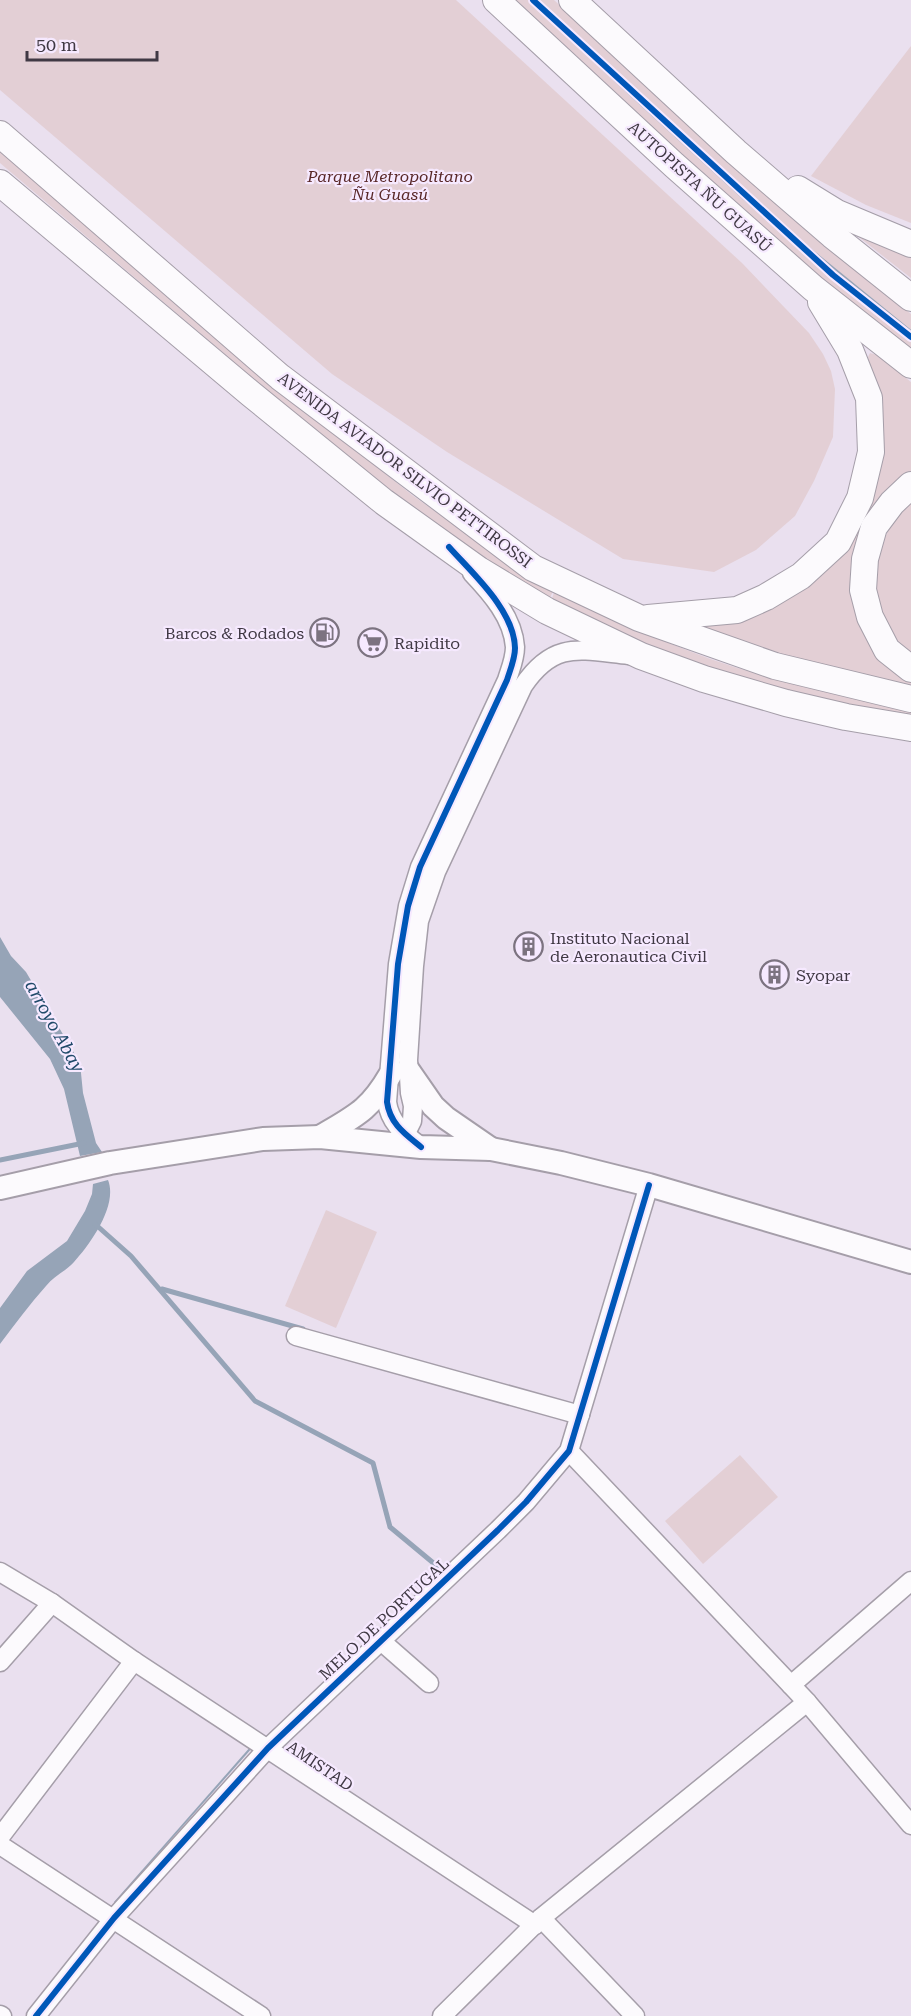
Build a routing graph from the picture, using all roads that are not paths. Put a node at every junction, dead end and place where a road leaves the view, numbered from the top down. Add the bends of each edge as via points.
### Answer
1 (496, 0) edge
2 (572, 0) edge
3 (0, 134) edge
4 (736, 152) junction
5 (0, 183) edge
6 (911, 244) edge
7 (813, 288) junction
8 (911, 298) edge
9 (911, 365) edge
10 (911, 485) edge
11 (449, 547) junction
12 (639, 618) junction
13 (641, 656) junction
14 (911, 669) edge
15 (911, 699) edge
16 (911, 728) edge
17 (399, 1072) junction
18 (320, 1137) junction
19 (405, 1142) junction
20 (491, 1149) junction
21 (649, 1185) junction
22 (0, 1188) edge
23 (911, 1262) edge
24 (296, 1336) dead end
25 (580, 1415) junction
26 (569, 1451) junction
27 (0, 1572) edge
28 (911, 1581) edge
29 (52, 1603) junction
30 (381, 1641) junction
31 (134, 1661) junction
32 (0, 1662) edge
33 (429, 1683) dead end
34 (791, 1686) junction
35 (807, 1702) junction
36 (268, 1748) junction
37 (911, 1825) edge
38 (0, 1837) edge
39 (0, 1845) edge
40 (114, 1918) junction
41 (538, 1921) junction
42 (36, 2016) edge
43 (261, 2016) edge
44 (442, 2016) edge
45 (635, 2016) edge

1 - 7 highway, AUTOPISTA ÑU GUASÚ
2 - 4 highway
3 - 12 highway, AVENIDA AVIADOR SILVIO PETTIROSSI via 280,377 533,568
4 - 6 highway via 837,213
4 - 8 highway
5 - 11 highway, AVENIDA AVIADOR SILVIO PETTIROSSI via 324,454
7 - 9 highway, AUTOPISTA ÑU GUASÚ
7 - 12 highway via 850,350 869,398 871,452 860,498 838,542 801,576 737,610
10 - 14 highway via 874,527 862,590 887,650
11 - 13 highway, AVENIDA AVIADOR SILVIO PETTIROSSI via 547,611
11 - 17 street via 501,607 515,649 507,680 420,867 408,906 398,964
12 - 15 highway, AVENIDA AVIADOR SILVIO PETTIROSSI via 775,666
13 - 16 highway, AVENIDA AVIADOR SILVIO PETTIROSSI via 786,703
13 - 17 street via 577,650 554,655 535,669 523,686 436,872 419,921
17 - 18 main road via 366,1109
17 - 19 street via 413,1106
17 - 19 street via 387,1102 388,1113
17 - 20 main road via 446,1118
18 - 19 main road
18 - 22 main road via 263,1139 197,1148
19 - 20 main road
20 - 21 main road
21 - 23 main road
21 - 25 street, MELO DE PORTUGAL
24 - 25 street
25 - 26 street, MELO DE PORTUGAL
26 - 30 street, MELO DE PORTUGAL via 526,1502
26 - 34 street
27 - 29 street, AMISTAD
28 - 34 street
29 - 31 street, AMISTAD
29 - 32 street
30 - 33 street
30 - 36 street, MELO DE PORTUGAL
31 - 36 street, AMISTAD
31 - 38 street
34 - 35 street
35 - 37 street
35 - 41 street
36 - 40 street, MELO DE PORTUGAL
36 - 41 street, AMISTAD
39 - 40 street
40 - 42 street, MELO DE PORTUGAL
40 - 43 street
41 - 44 street
41 - 45 street, AMISTAD

